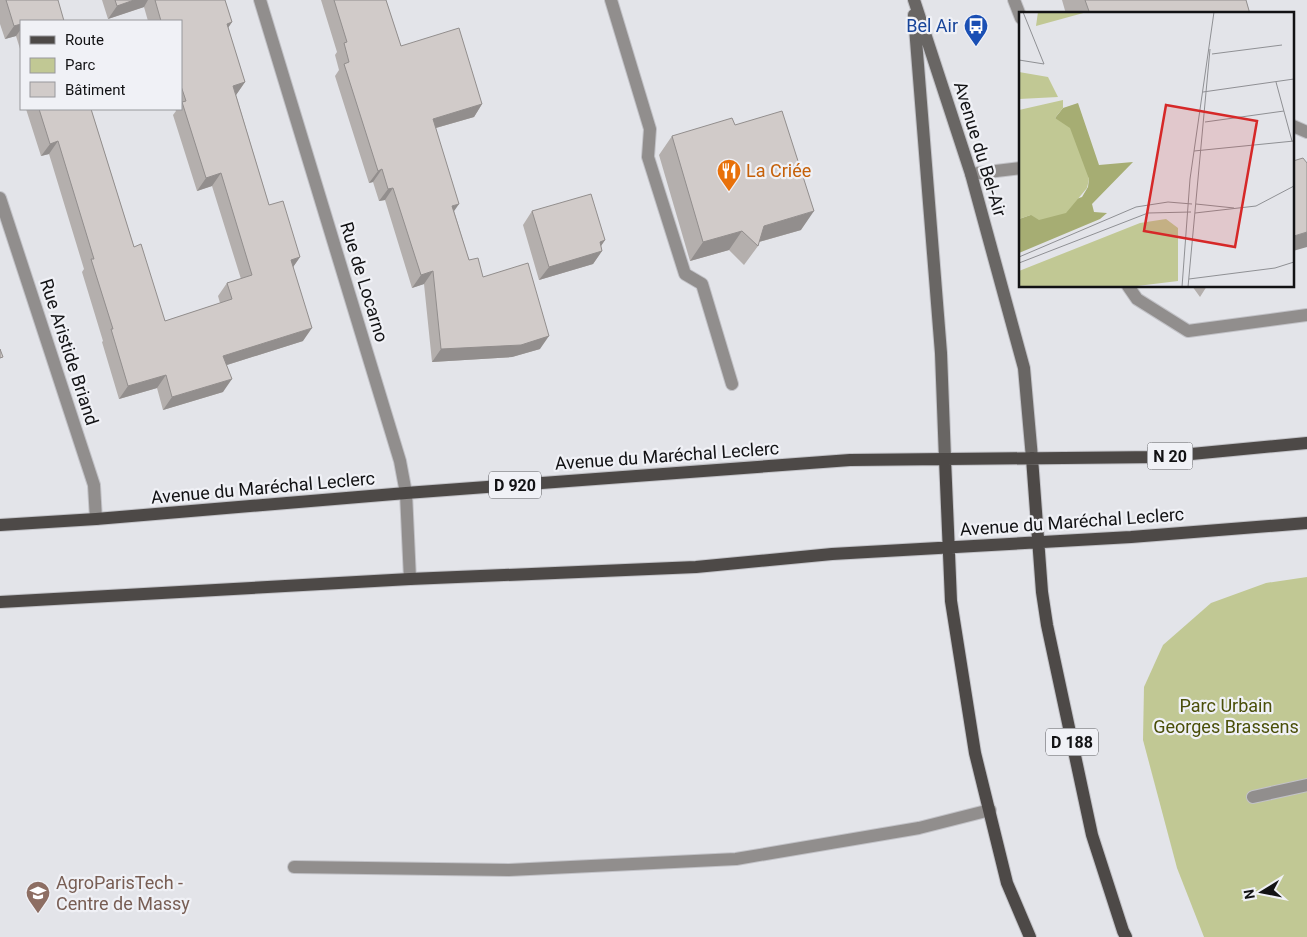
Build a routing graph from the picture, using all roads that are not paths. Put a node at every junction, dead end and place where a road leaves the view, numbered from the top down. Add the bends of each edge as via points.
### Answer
1 (260, 0) edge
2 (611, 0) edge
3 (914, 0) edge
4 (1014, 0) edge
5 (1019, 13) edge
6 (1294, 126) edge
7 (1307, 132) edge
8 (1019, 168) edge
9 (971, 174) junction
10 (0, 198) edge
11 (1130, 288) edge
12 (1307, 315) edge
13 (732, 384) dead end
14 (1307, 443) edge
15 (1032, 458) junction
16 (945, 459) junction
17 (406, 493) junction
18 (96, 519) junction
19 (1307, 522) edge
20 (0, 525) edge
21 (1038, 542) junction
22 (949, 547) junction
23 (410, 580) junction
24 (0, 602) edge
25 (1307, 785) edge
26 (1253, 797) dead end
27 (990, 810) junction
28 (294, 867) dead end
29 (1030, 937) edge
30 (1126, 937) edge

1 - 17 street, Rue de Locarno via 400,461
2 - 13 street via 650,129 648,157 682,265 685,274 702,284
3 - 9 street, Avenue du Bel-Air
3 - 16 street, Avenue du Bel-Air via 941,353
4 - 5 street
6 - 7 street
8 - 9 street
9 - 15 street, Avenue du Bel-Air via 1024,368
10 - 18 street, Rue Aristide Briand via 94,485
11 - 12 street via 1138,299 1188,331
14 - 15 main road, Avenue du Maréchal Leclerc / N 20 via 1160,456
15 - 16 main road, Avenue du Maréchal Leclerc / D 920
15 - 21 main road, D 188
16 - 17 main road, Avenue du Maréchal Leclerc / D 920 via 850,460
16 - 22 main road
17 - 18 main road, Avenue du Maréchal Leclerc / D 920
17 - 23 street, Rue de Locarno
18 - 20 main road, Avenue du Maréchal Leclerc / D 920
19 - 21 main road, Avenue du Maréchal Leclerc
21 - 22 main road, Avenue du Maréchal Leclerc
21 - 30 main road, D 188 via 1047,625 1090,826
22 - 23 main road, Avenue du Maréchal Leclerc via 696,567
22 - 27 main road via 951,601 975,753
23 - 24 main road, Avenue du Maréchal Leclerc
25 - 26 street
27 - 28 street via 919,828 736,859 509,870
27 - 29 main road via 1008,883

